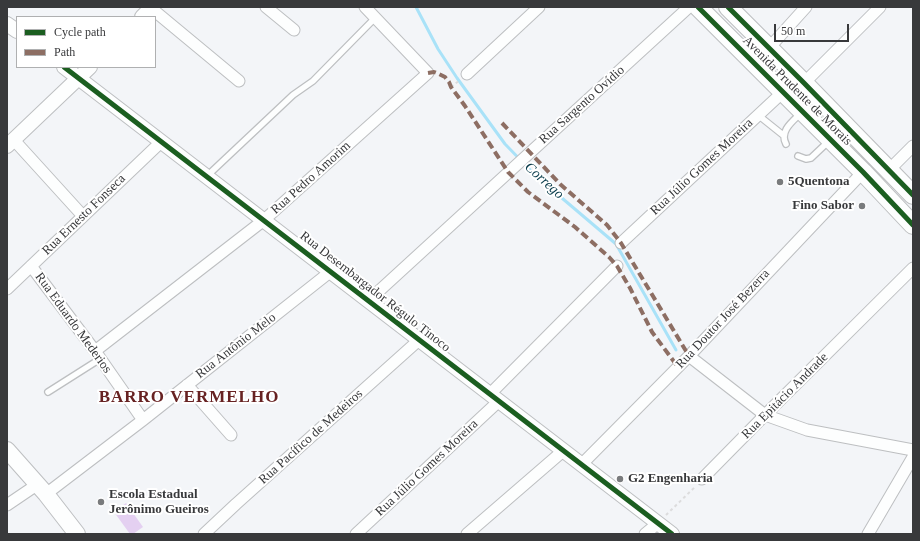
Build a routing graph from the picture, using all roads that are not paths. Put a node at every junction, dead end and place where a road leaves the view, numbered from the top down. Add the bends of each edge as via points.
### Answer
1 (266, 7) edge
2 (365, 7) edge
3 (538, 7) edge
4 (689, 7) edge
5 (698, 7) edge
6 (728, 7) edge
7 (806, 7) edge
8 (880, 7) edge
9 (156, 16) edge
10 (375, 18) junction
11 (7, 24) edge
12 (16, 30) edge
13 (294, 30) dead end
14 (769, 48) junction
15 (65, 68) edge
16 (89, 68) edge
17 (467, 74) dead end
18 (79, 78) junction
19 (239, 81) dead end
20 (804, 83) junction
21 (783, 92) junction
22 (802, 112) junction
23 (758, 115) junction
24 (784, 135) junction
25 (830, 139) junction
26 (10, 142) edge
27 (161, 142) junction
28 (786, 144) dead end
29 (913, 146) edge
30 (798, 156) dead end
31 (889, 170) junction
32 (862, 172) junction
33 (207, 176) junction
34 (913, 195) edge
35 (83, 216) junction
36 (264, 220) junction
37 (913, 225) edge
38 (621, 243) dead end
39 (31, 266) junction
40 (617, 266) dead end
41 (913, 268) edge
42 (330, 272) junction
43 (7, 289) edge
44 (368, 301) junction
45 (419, 340) junction
46 (97, 355) junction
47 (689, 356) junction
48 (187, 386) junction
49 (48, 392) dead end
50 (494, 398) junction
51 (765, 415) junction
52 (143, 420) junction
53 (231, 435) dead end
54 (7, 450) edge
55 (913, 450) edge
56 (563, 451) junction
57 (913, 457) edge
58 (581, 465) junction
59 (702, 479) road end
60 (42, 489) junction
61 (7, 505) edge
62 (657, 524) junction
63 (77, 534) edge
64 (204, 534) edge
65 (356, 534) edge
66 (466, 534) edge
67 (645, 534) edge
68 (672, 534) edge
69 (868, 534) edge

1 - 13 street
2 - 10 street
3 - 17 street
4 - 44 street, Rua Sargento Ovídio
5 - 21 main road, Avenida Prudente de Morais
6 - 14 main road, Avenida Prudente de Morais
7 - 14 street
8 - 20 street
9 - 19 street
10 - 33 lane via 313,81 293,96
10 - 36 street, Rua Pedro Amorim via 428,73
11 - 12 street
14 - 20 main road, Avenida Prudente de Morais
15 - 18 street, Rua Desembargador Régulo Tinoco
16 - 18 street
18 - 26 street
18 - 27 street, Rua Desembargador Régulo Tinoco
20 - 31 main road, Avenida Prudente de Morais
21 - 22 main road, Avenida Prudente de Morais
21 - 23 street, Rua Júlio Gomes Moreira
22 - 24 lane via 785,130
22 - 25 main road, Avenida Prudente de Morais
23 - 24 lane
23 - 38 street, Rua Júlio Gomes Moreira
24 - 28 lane
25 - 30 lane via 811,158
25 - 32 main road, Avenida Prudente de Morais
26 - 35 street
27 - 33 street, Rua Desembargador Régulo Tinoco
27 - 35 street, Rua Ernesto Fonseca
29 - 31 street
31 - 34 main road, Avenida Prudente de Morais
32 - 37 main road, Avenida Prudente de Morais
32 - 47 street, Rua Doutor José Bezerra
33 - 36 street, Rua Desembargador Régulo Tinoco
35 - 39 street, Rua Ernesto Fonseca
36 - 42 street, Rua Desembargador Régulo Tinoco
36 - 46 street, Rua Pedro Amorim
39 - 43 street, Rua Ernesto Fonseca
39 - 46 street, Rua Eduardo Mederios
40 - 50 street, Rua Júlio Gomes Moreira
41 - 51 street, Rua Epitácio Andrade
42 - 44 street, Rua Desembargador Régulo Tinoco
42 - 48 street, Rua Antônio Melo
44 - 45 street, Rua Desembargador Régulo Tinoco
45 - 50 street, Rua Desembargador Régulo Tinoco
45 - 64 street, Rua Pacífico de Medeiros
46 - 49 lane
46 - 52 street, Rua Eduardo Mederios
47 - 51 street
47 - 58 street, Rua Doutor José Bezerra
48 - 52 street, Rua Antônio Melo
48 - 53 street
50 - 56 street, Rua Desembargador Régulo Tinoco
50 - 65 street, Rua Júlio Gomes Moreira
51 - 55 street via 807,430
51 - 59 street, Rua Epitácio Andrade
52 - 60 street, Rua Antônio Melo
54 - 60 main road
56 - 58 street, Rua Desembargador Régulo Tinoco
56 - 66 street
57 - 69 street
58 - 62 street, Rua Desembargador Régulo Tinoco
60 - 61 street, Rua Antônio Melo
60 - 63 main road
62 - 67 street
62 - 68 street, Rua Desembargador Régulo Tinoco

